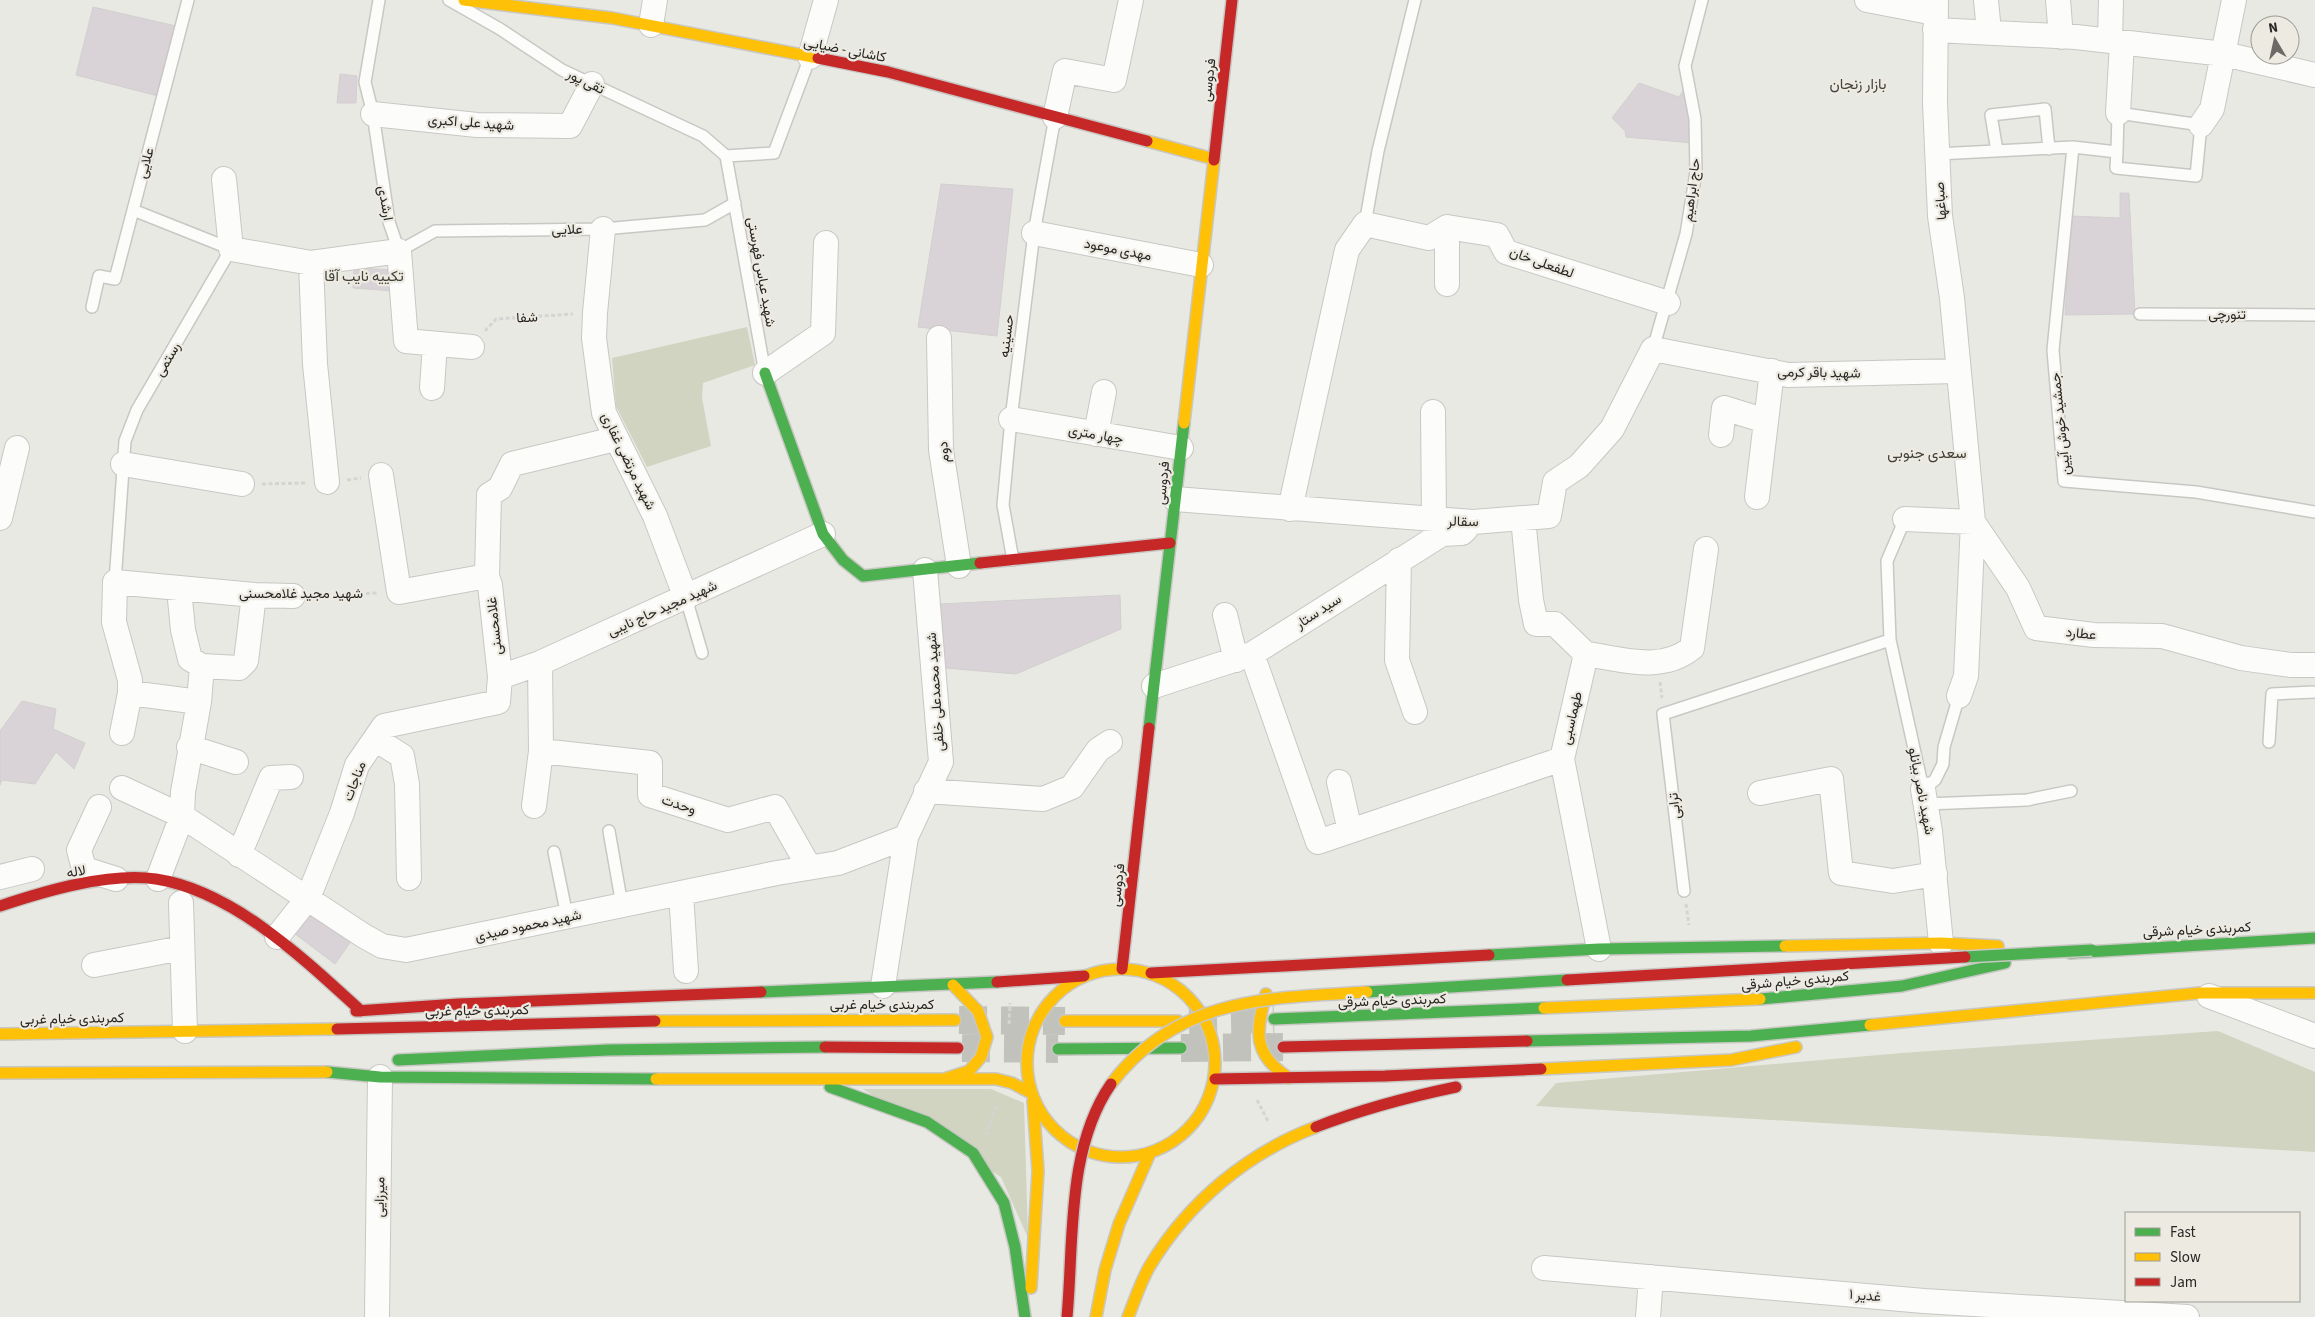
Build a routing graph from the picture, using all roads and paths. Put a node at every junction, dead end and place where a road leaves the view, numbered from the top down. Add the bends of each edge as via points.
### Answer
1 (188, 0) edge
2 (379, 0) edge
3 (449, 0) edge
4 (464, 0) edge
5 (655, 0) edge
6 (826, 0) edge
7 (1131, 0) edge
8 (1232, 0) edge
9 (1415, 0) edge
10 (1702, 0) edge
11 (1867, 0) edge
12 (1986, 0) edge
13 (2058, 0) edge
14 (2111, 0) edge
15 (2234, 0) edge
16 (1935, 14) edge
17 (651, 26) junction
18 (1989, 32) junction
19 (2061, 36) junction
20 (2116, 42) junction
21 (2224, 54) junction
22 (810, 57) junction
23 (2315, 75) edge
24 (592, 84) junction
25 (2118, 113) junction
26 (373, 114) junction
27 (1055, 117) junction
28 (2201, 126) junction
29 (2049, 148) junction
30 (2073, 148) junction
31 (1997, 151) junction
32 (2117, 152) junction
33 (1937, 154) junction
34 (726, 156) junction
35 (1214, 159) junction
36 (224, 179) dead end
37 (734, 203) junction
38 (133, 210) junction
39 (1365, 224) junction
40 (1447, 228) junction
41 (603, 229) junction
42 (1034, 233) junction
43 (826, 243) dead end
44 (231, 249) junction
45 (399, 251) junction
46 (311, 263) junction
47 (1201, 265) junction
48 (1447, 284) dead end
49 (1668, 303) junction
50 (92, 307) dead end
51 (595, 313) junction
52 (2140, 314) dead end
53 (2315, 314) edge
54 (939, 338) dead end
55 (435, 344) junction
56 (472, 347) joint
57 (1653, 349) junction
58 (1772, 371) junction
59 (1957, 371) junction
60 (765, 373) junction
61 (432, 388) dead end
62 (1104, 392) dead end
63 (1433, 412) dead end
64 (1011, 419) junction
65 (1766, 421) junction
66 (1096, 434) junction
67 (1721, 435) dead end
68 (615, 439) junction
69 (17, 448) dead end
70 (1180, 448) junction
71 (123, 464) junction
72 (381, 476) joint
73 (327, 482) junction
74 (242, 484) joint
75 (1757, 497) dead end
76 (1175, 498) junction
77 (1290, 509) junction
78 (2315, 512) edge
79 (0, 518) edge
80 (1524, 518) junction
81 (1905, 519) joint
82 (1434, 520) junction
83 (1473, 522) junction
84 (1972, 522) junction
85 (823, 534) junction
86 (1170, 543) junction
87 (1706, 550) dead end
88 (1013, 560) junction
89 (1399, 560) junction
90 (959, 566) junction
91 (926, 570) junction
92 (487, 576) junction
93 (115, 582) junction
94 (179, 589) junction
95 (399, 592) junction
96 (254, 595) junction
97 (293, 596) joint
98 (686, 598) junction
99 (1224, 615) dead end
100 (1890, 640) junction
101 (702, 653) dead end
102 (1586, 654) junction
103 (1244, 657) junction
104 (540, 663) junction
105 (1658, 664) junction
106 (2315, 665) edge
107 (202, 666) junction
108 (500, 677) junction
109 (1154, 686) junction
110 (2315, 692) edge
111 (130, 693) junction
112 (1959, 696) joint
113 (199, 702) junction
114 (1415, 712) dead end
115 (1664, 714) junction
116 (122, 733) dead end
117 (375, 739) junction
118 (1110, 742) dead end
119 (2269, 742) dead end
120 (189, 747) junction
121 (541, 751) junction
122 (1562, 759) junction
123 (236, 762) dead end
124 (291, 777) dead end
125 (1339, 782) dead end
126 (122, 788) dead end
127 (926, 791) junction
128 (2071, 791) dead end
129 (1760, 793) dead end
130 (1925, 797) junction
131 (534, 806) dead end
132 (99, 807) dead end
133 (182, 816) junction
134 (609, 831) dead end
135 (1350, 831) junction
136 (906, 837) junction
137 (554, 852) dead end
138 (240, 854) junction
139 (809, 867) junction
140 (32, 869) dead end
141 (1934, 874) junction
142 (0, 877) edge
143 (409, 878) dead end
144 (116, 879) junction
145 (158, 880) junction
146 (1684, 891) joint
147 (681, 893) junction
148 (308, 898) junction
149 (181, 904) dead end
150 (622, 905) junction
151 (0, 906) edge
152 (567, 916) junction
153 (277, 937) junction
154 (2315, 938) edge
155 (1941, 943) junction
156 (182, 948) junction
157 (1692, 948) junction
158 (1599, 949) junction
159 (2092, 950) junction
160 (94, 965) dead end
161 (1304, 966) junction
162 (1122, 969) junction
163 (686, 971) dead end
164 (1151, 973) junction
165 (1084, 976) junction
166 (2256, 981) dead end
167 (953, 985) junction
168 (883, 986) junction
169 (2315, 992) edge
170 (2200, 993) junction
171 (361, 1011) junction
172 (342, 1013) dead end
173 (1967, 1014) junction
174 (286, 1018) dead end
175 (1274, 1019) tunnel mouth
176 (955, 1020) tunnel mouth
177 (1066, 1021) tunnel mouth
178 (1178, 1021) tunnel mouth
179 (196, 1031) junction
180 (0, 1034) edge
181 (2315, 1036) edge
182 (1835, 1040) dead end
183 (1806, 1046) dead end
184 (1283, 1047) tunnel mouth
185 (958, 1048) tunnel mouth
186 (1181, 1048) tunnel mouth
187 (1058, 1049) tunnel mouth
188 (377, 1067) junction
189 (1571, 1067) junction
190 (310, 1071) junction
191 (0, 1073) edge
192 (803, 1078) junction
193 (1289, 1078) junction
194 (941, 1080) junction
195 (1214, 1080) junction
196 (1032, 1095) junction
197 (1150, 1153) junction
198 (1544, 1268) dead end
199 (1651, 1277) junction
200 (1923, 1309) edge
201 (377, 1317) edge
202 (1026, 1317) edge
203 (1067, 1317) edge
204 (1096, 1317) edge
205 (1128, 1317) edge
206 (1648, 1317) edge
207 (2187, 1317) edge

1 - 38 lane, علایی
2 - 26 lane, ارشدی via 366,82
3 - 24 lane, تقی پور via 562,70
4 - 17 main road, کاشانی - ضیایی via 612,18
5 - 17 street
6 - 22 street
7 - 27 street via 1114,80 1065,71
8 - 35 main road, فردوسی
9 - 39 lane via 1378,151
10 - 49 lane, حاج ابراهیم via 1685,66 1695,119 1696,172 1686,234
11 - 16 street
12 - 18 street
13 - 19 street
14 - 20 street
15 - 21 street
16 - 18 street
16 - 33 street, صباغها
17 - 22 main road, کاشانی - ضیایی
18 - 19 street
19 - 20 street
20 - 21 street
20 - 25 street
21 - 23 street
21 - 28 street via 2212,109
22 - 27 main road, کاشانی - ضیایی via 888,72
22 - 34 lane via 774,153
24 - 26 street, شهید علی اکبری via 570,126 477,125
24 - 34 lane, تقی پور via 703,136
25 - 28 lane
25 - 32 lane
26 - 45 lane, ارشدی via 389,222
27 - 35 main road, کاشانی - ضیایی
27 - 42 lane, حسینیه
28 - 32 lane via 2196,176 2116,168
29 - 30 lane
29 - 31 lane
29 - 31 lane via 2045,109 1991,115
30 - 32 lane
30 - 78 lane, جمشید خوش آیین via 2053,350 2064,481 2196,492
31 - 33 lane
33 - 59 street, صباغها via 1940,216 1952,298
34 - 37 lane, شهید عباس فهرستی
35 - 47 main road, فردوسی
36 - 44 street
37 - 41 lane, علایی via 705,220
37 - 60 lane, شهید عباس فهرستی
38 - 44 lane
38 - 50 lane, علایی via 115,279 99,276
39 - 40 street via 1429,238
39 - 77 street via 1346,250
40 - 48 street
40 - 49 street, لطفعلی خان via 1497,235 1506,252
41 - 45 lane, علایی via 435,231
41 - 51 street, شهید مرتضی غفاری
42 - 47 street, مهدی موعود
42 - 64 lane, حسینیه
43 - 60 street via 823,333
44 - 46 street
44 - 71 lane, رستمی via 137,410 125,441
45 - 46 street
45 - 55 street, ارشدی via 406,341
46 - 73 street via 315,364
47 - 70 main road, فردوسی
49 - 57 lane, حاج ابراهیم
51 - 56 path, شفا via 496,319
51 - 68 street, شهید مرتضی غفاری via 594,338 604,413
52 - 53 lane, تنورچی
54 - 90 street, دوم via 941,450
55 - 56 street, ارشدی
55 - 61 street
57 - 58 street, شهید باقر کرمی
57 - 80 street, سقالر via 1612,429 1579,466 1555,482 1549,516
58 - 59 street, شهید باقر کرمی via 1788,375
58 - 65 street
59 - 84 street, صباغها
60 - 85 main road, شهید عباس فهرستی
62 - 66 street
63 - 82 street
64 - 66 street, چهار متری
64 - 88 lane, حسینیه via 1003,505
65 - 67 street via 1724,408
65 - 75 street
66 - 70 street, چهار متری
68 - 92 street, غلامحسنی via 512,464 500,488 490,495
68 - 98 street, شهید مرتضی غفاری via 656,516
69 - 79 street
70 - 76 main road, فردوسی
71 - 74 street
71 - 93 lane, رستمی
72 - 73 path
72 - 95 street
73 - 74 path
76 - 77 street, سقالر
76 - 86 main road, فردوسی
77 - 82 street, سقالر
80 - 83 street, سقالر
80 - 102 street via 1536,624 1555,624
81 - 84 street
81 - 100 lane, شهید ناصر بیانلو via 1887,561
82 - 83 street, سقالر
83 - 89 street, سید ستار via 1462,533 1442,534
84 - 106 street, عطارد via 2018,588 2036,628 2094,635 2162,636 2241,658
84 - 112 street, صباغها via 1966,676
85 - 91 main road via 843,560 863,576
85 - 98 street, شهید مجید حاج نایبی
86 - 88 main road
86 - 109 main road, فردوسی
87 - 105 street via 1692,648 1680,658
88 - 90 main road
89 - 103 street, سید ستار
89 - 114 street via 1397,660
90 - 91 main road
91 - 127 street, شهید محمدعلی خلفی via 937,657 941,762
92 - 95 street
92 - 108 street, غلامحسنی
93 - 94 street, شهید مجید غلامحسنی
93 - 111 street via 114,622 130,680
94 - 96 street, شهید مجید غلامحسنی
94 - 107 street via 182,630 190,659
95 - 97 path, شهید مجید غلامحسنی
96 - 97 street, شهید مجید غلامحسنی
96 - 107 street via 246,661 239,668
98 - 101 lane
98 - 104 street, شهید مجید حاج نایبی
99 - 103 street
100 - 115 lane
100 - 130 lane, شهید ناصر بیانلو
102 - 105 street
102 - 122 street, طهماسبی
103 - 109 street, سید ستار
103 - 135 street via 1318,842
104 - 108 street, شهید مجید حاج نایبی
104 - 121 street
105 - 115 path
107 - 113 street
108 - 117 street, مناجات via 498,702 384,726
109 - 162 main road, فردوسی
110 - 119 lane via 2272,694
111 - 113 street
111 - 116 street
112 - 130 lane via 1944,747 1943,764
113 - 120 street
115 - 146 lane, ترابی
117 - 143 street via 402,756 407,784
117 - 148 street, مناجات via 357,765 342,813
118 - 127 street via 1098,750 1072,787 1044,799
120 - 123 street
120 - 133 street
121 - 131 street
121 - 139 street, وحدت via 650,763 650,795 728,820 775,807
122 - 135 street
122 - 158 street, طهماسبی
124 - 138 street via 271,778
125 - 135 street
126 - 133 street, شهید محمود صیدی
127 - 136 street, شهید محمدعلی خلفی
128 - 130 lane via 2027,800
129 - 141 street via 1830,780 1841,873 1893,881
130 - 141 street, شهید ناصر بیانلو
132 - 144 street via 79,850 84,869
133 - 138 street, شهید محمود صیدی
133 - 145 street
134 - 150 lane
136 - 139 street, شهید محمود صیدی via 838,863
136 - 168 street, شهید محمدعلی خلفی
137 - 152 lane
138 - 148 street, شهید محمود صیدی
139 - 147 street, شهید محمود صیدی
140 - 142 street
141 - 155 street, شهید ناصر بیانلو
144 - 145 main road, لاله
144 - 151 main road, لاله via 46,890
145 - 153 main road, لاله via 202,892
146 - 157 path
147 - 150 street, شهید محمود صیدی
147 - 163 street
148 - 152 street, شهید محمود صیدی via 370,940 382,946 406,950
148 - 153 street, مناجات
149 - 156 street
150 - 152 street, شهید محمود صیدی
153 - 171 main road, لاله
154 - 159 main road, کمربندی خیام شرقی
155 - 157 main road
155 - 159 main road
156 - 160 street
156 - 179 street
157 - 158 main road
158 - 161 main road
159 - 175 main road, کمربندی خیام شرقی via 2022,959 1902,986 1733,1001
159 - 203 main road, bridge via 1281,998 1214,1010 1174,1030 1128,1066 1114,1080 1092,1119 1078,1175
161 - 164 main road
161 - 193 main road via 1283,974 1266,992 1257,1034 1263,1058 1274,1070
162 - 164 main road
162 - 165 main road
164 - 195 main road via 1175,985 1195,1003 1208,1026 1215,1052
165 - 167 main road
165 - 196 main road via 1064,988 1035,1024 1027,1054
166 - 170 main road
167 - 168 main road
167 - 194 main road via 978,1010 987,1037 981,1057 969,1071
168 - 171 main road
169 - 170 main road
170 - 173 main road
170 - 181 street
171 - 172 main road
173 - 182 main road
173 - 184 main road via 1751,1036
174 - 179 main road
176 - 179 main road, کمربندی خیام غربی via 689,1020
177 - 178 main road
179 - 180 main road, کمربندی خیام غربی
183 - 189 main road via 1731,1060
185 - 188 main road via 492,1054
186 - 187 main road
188 - 190 main road
188 - 190 main road
188 - 192 main road
188 - 201 street, میرزایی
189 - 193 main road
189 - 205 main road via 1424,1092 1353,1111 1279,1141 1218,1183 1178,1224 1137,1289
190 - 191 main road
192 - 194 main road
192 - 202 main road via 927,1122 973,1153 1004,1203
193 - 195 main road
194 - 196 main road via 996,1078
195 - 197 main road via 1207,1104 1192,1125 1173,1142
196 - 197 main road via 1047,1122 1068,1141 1093,1153 1122,1158
196 - 202 main road via 1037,1123 1038,1212
197 - 204 main road via 1119,1224 1105,1270
198 - 199 street, غدیر ۱
199 - 200 street, غدیر ۱
199 - 206 street
200 - 207 street, غدیر ۱

